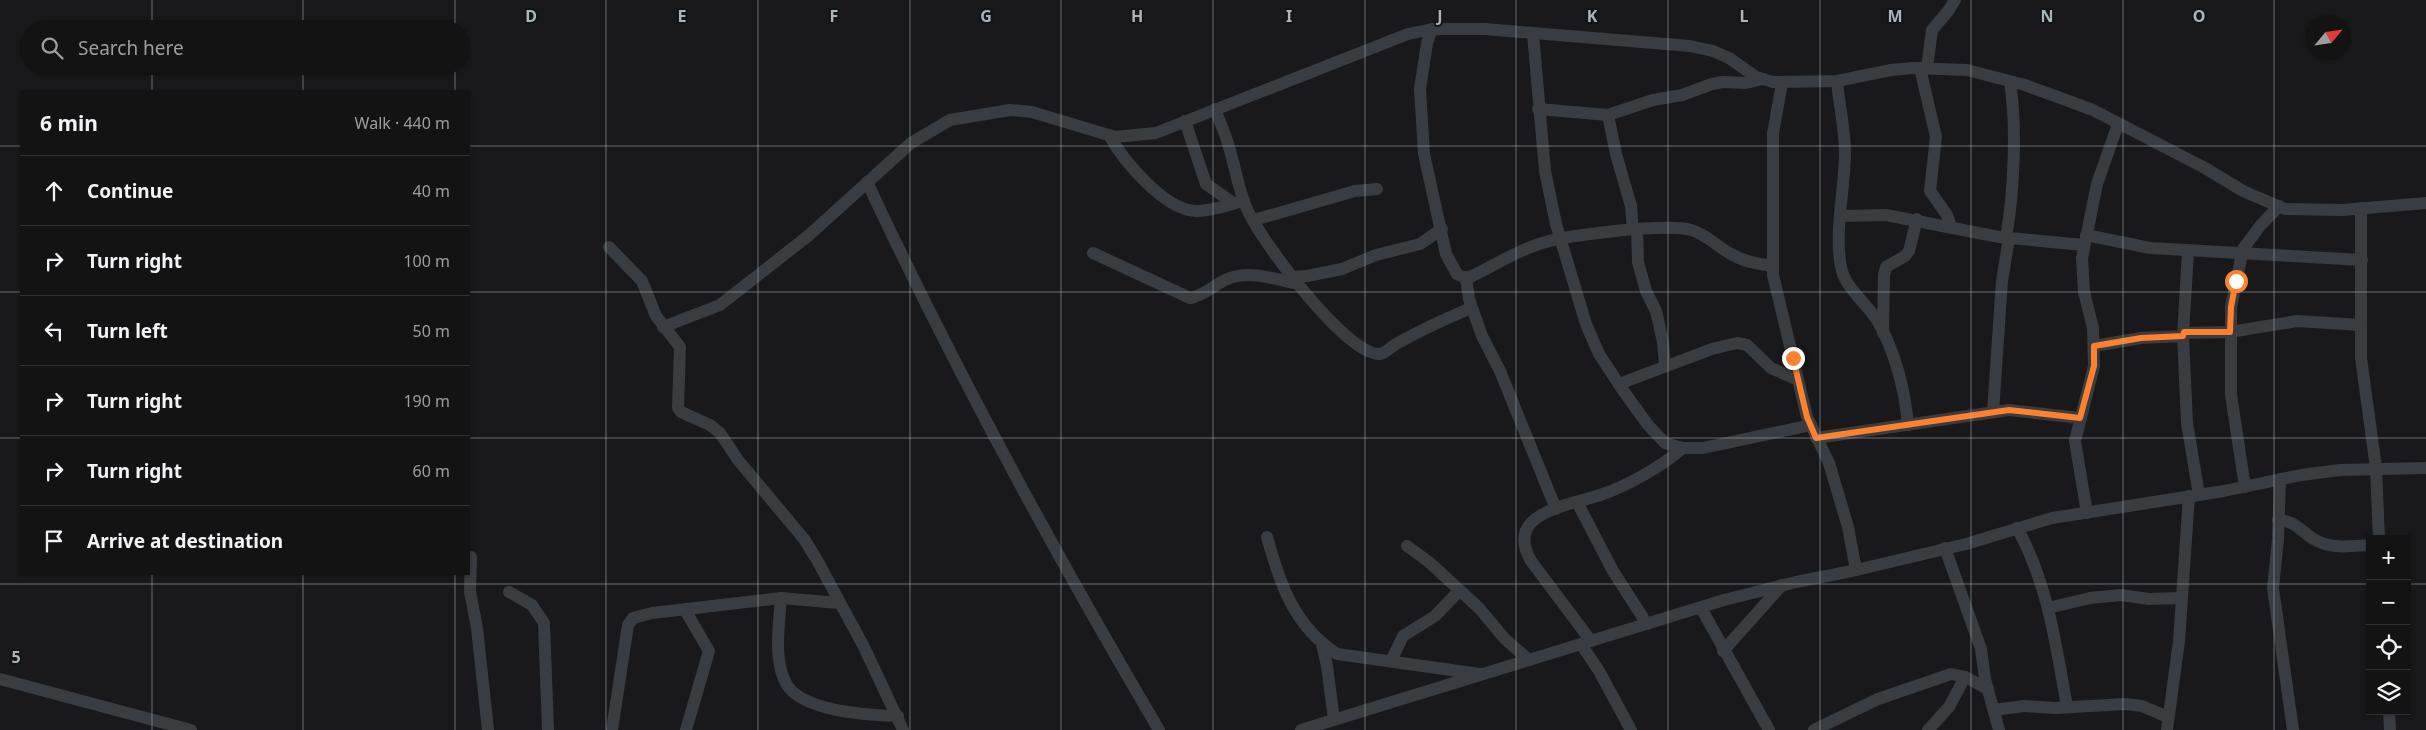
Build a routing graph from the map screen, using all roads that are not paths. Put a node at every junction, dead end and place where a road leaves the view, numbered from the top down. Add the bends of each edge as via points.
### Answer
1 (1955, 0) edge
2 (1432, 29) junction
3 (1533, 34) junction
4 (1924, 68) junction
5 (1763, 79) junction
6 (1837, 81) junction
7 (2010, 82) junction
8 (1782, 83) junction
9 (1215, 108) junction
10 (1538, 109) junction
11 (1608, 114) junction
12 (1184, 121) junction
13 (2118, 124) junction
14 (1109, 134) junction
15 (867, 182) junction
16 (1377, 189) dead end
17 (1239, 202) junction
18 (2426, 203) edge
19 (2279, 206) junction
20 (2361, 208) junction
21 (1841, 216) junction
22 (1254, 220) junction
23 (1917, 220) junction
24 (1950, 227) junction
25 (1442, 229) junction
26 (1635, 230) junction
27 (2008, 238) junction
28 (1560, 239) junction
29 (2085, 240) junction
30 (609, 247) dead end
31 (2188, 251) junction
32 (1093, 253) dead end
33 (2242, 253) junction
34 (2362, 260) junction
35 (1773, 266) junction
36 (1466, 277) junction
37 (1295, 280) junction
38 (1471, 308) junction
39 (2361, 325) junction
40 (663, 326) junction
41 (2230, 332) junction
42 (1883, 334) junction
43 (2183, 334) junction
44 (2094, 346) junction
45 (1665, 366) junction
46 (1798, 380) junction
47 (1619, 384) junction
48 (1993, 412) junction
49 (2080, 418) junction
50 (1811, 425) junction
51 (1908, 425) junction
52 (1816, 438) junction
53 (1683, 448) junction
54 (2376, 468) junction
55 (2426, 468) edge
56 (2280, 479) junction
57 (2245, 487) junction
58 (2194, 496) junction
59 (1577, 502) junction
60 (1556, 509) junction
61 (2087, 513) junction
62 (2278, 520) junction
63 (2017, 528) junction
64 (2379, 535) edge
65 (1267, 537) dead end
66 (2366, 545) edge
67 (1407, 546) dead end
68 (1945, 548) junction
69 (471, 557) dead end
70 (1856, 570) junction
71 (1782, 585) junction
72 (1459, 591) junction
73 (509, 592) dead end
74 (781, 598) junction
75 (2182, 598) junction
76 (839, 603) junction
77 (1701, 608) junction
78 (2048, 608) junction
79 (685, 610) junction
80 (1647, 624) junction
81 (1586, 642) junction
82 (1322, 644) junction
83 (1723, 651) junction
84 (1529, 660) junction
85 (1391, 661) junction
86 (1483, 675) junction
87 (1965, 677) junction
88 (0, 679) edge
89 (1988, 689) junction
90 (2067, 707) junction
91 (1994, 710) junction
92 (2389, 715) edge
93 (898, 716) junction
94 (1334, 720) junction
95 (2167, 724) edge
96 (1627, 728) edge
97 (191, 730) edge
98 (488, 730) edge
99 (548, 730) edge
100 (612, 730) edge
101 (686, 730) edge
102 (903, 730) edge
103 (1160, 730) edge
104 (1301, 730) edge
105 (1769, 730) edge
106 (1814, 730) edge
107 (1928, 730) edge
108 (1999, 730) edge
109 (2293, 730) edge
110 (2390, 730) edge

1 - 4 street via 1932,30
2 - 3 street via 1484,29
2 - 9 street via 1408,34
2 - 25 street via 1420,89 1424,154
3 - 5 street via 1690,46 1729,58
3 - 10 street
4 - 6 street via 1891,70
4 - 7 street via 1967,70
4 - 24 street via 1936,137 1930,191 1947,215
5 - 8 street
5 - 11 street via 1712,84 1682,96 1653,100
6 - 8 street
6 - 21 street via 1845,155
7 - 13 street via 2063,98
7 - 27 street via 2014,108
8 - 35 street via 1773,133
9 - 12 street
9 - 17 street via 1228,143
10 - 11 street
10 - 28 street via 1545,171
11 - 26 street
12 - 14 street via 1156,133 1115,137
12 - 17 street via 1206,184 1217,194
13 - 19 street via 2205,168 2242,191
13 - 29 street via 2097,184
14 - 15 street via 1032,112 1010,110 950,120 911,143
14 - 17 street via 1119,153 1169,202 1196,212
15 - 40 street via 808,236 720,305
15 - 103 street via 920,294 1037,519
16 - 22 street via 1355,191
17 - 22 street
18 - 20 street
19 - 20 street via 2312,210
19 - 33 street via 2260,226
20 - 34 street
21 - 23 street via 1867,214
21 - 42 street via 1842,272
22 - 37 street
23 - 24 street
23 - 42 street via 1910,251 1886,267
24 - 27 street
25 - 36 street via 1446,254 1457,274
25 - 37 street via 1420,244
26 - 28 street
26 - 35 street via 1691,230 1711,239 1733,256
26 - 45 street via 1638,262 1664,342
27 - 29 street
27 - 48 street
28 - 36 street via 1515,253
28 - 47 street via 1586,324 1599,354
29 - 31 street
29 - 44 street via 2082,274
30 - 40 street via 642,281
31 - 33 street
31 - 43 street
32 - 37 street via 1190,298 1200,296 1228,279 1249,275
33 - 34 street
33 - 41 street via 2231,307
34 - 39 street
35 - 46 street
36 - 38 street
37 - 38 street via 1318,309 1362,347 1379,354 1423,329
38 - 60 street
39 - 41 street via 2297,321
39 - 54 street
40 - 76 street via 680,347 678,408 720,434 804,539
41 - 43 street
41 - 57 street via 2231,395
42 - 51 street via 1895,362
43 - 44 street
43 - 58 street
44 - 49 street via 2094,366
45 - 46 street via 1720,346 1747,345 1771,368
45 - 47 street
46 - 50 street
47 - 53 street via 1665,443
48 - 49 street via 2009,410
48 - 51 street
49 - 61 street via 2075,441
50 - 52 street
50 - 53 street via 1703,448
51 - 52 street
52 - 70 street via 1829,463 1848,527
53 - 59 street via 1652,470 1605,493
54 - 55 street
54 - 56 street
54 - 64 street
56 - 57 street
56 - 62 street
57 - 58 street
58 - 61 street
58 - 75 street
59 - 60 street
59 - 80 street via 1609,563
60 - 81 street via 1534,520 1524,536 1524,548
61 - 63 street
62 - 66 street via 2292,522 2312,538 2336,547
62 - 109 street via 2273,588
63 - 68 street
63 - 78 street via 2032,554
65 - 82 street via 1278,577 1293,608 1307,630
67 - 72 street
68 - 70 street
68 - 89 street via 1981,649
69 - 98 street via 470,592
70 - 71 street
71 - 77 street
71 - 83 street
72 - 84 street
72 - 85 street via 1435,616 1402,636
73 - 99 street via 532,605 544,623
74 - 76 street
74 - 79 street
74 - 93 street via 779,656 787,686 795,694 833,710
75 - 78 street via 2149,599 2121,595
75 - 95 street
76 - 93 street
77 - 80 street
77 - 83 street
78 - 90 street
79 - 100 street via 638,615 631,620
79 - 101 street via 709,651
80 - 81 street
81 - 84 street
81 - 96 street
82 - 85 street via 1336,654
82 - 94 street
83 - 105 street
84 - 86 street
85 - 86 street
86 - 94 street
87 - 89 street
87 - 106 street via 1951,674 1912,686
87 - 107 street via 1949,707
88 - 97 street
89 - 91 street
90 - 91 street via 2024,706
90 - 95 street via 2101,704 2142,706
91 - 108 street
92 - 110 street
93 - 102 street
94 - 104 street

